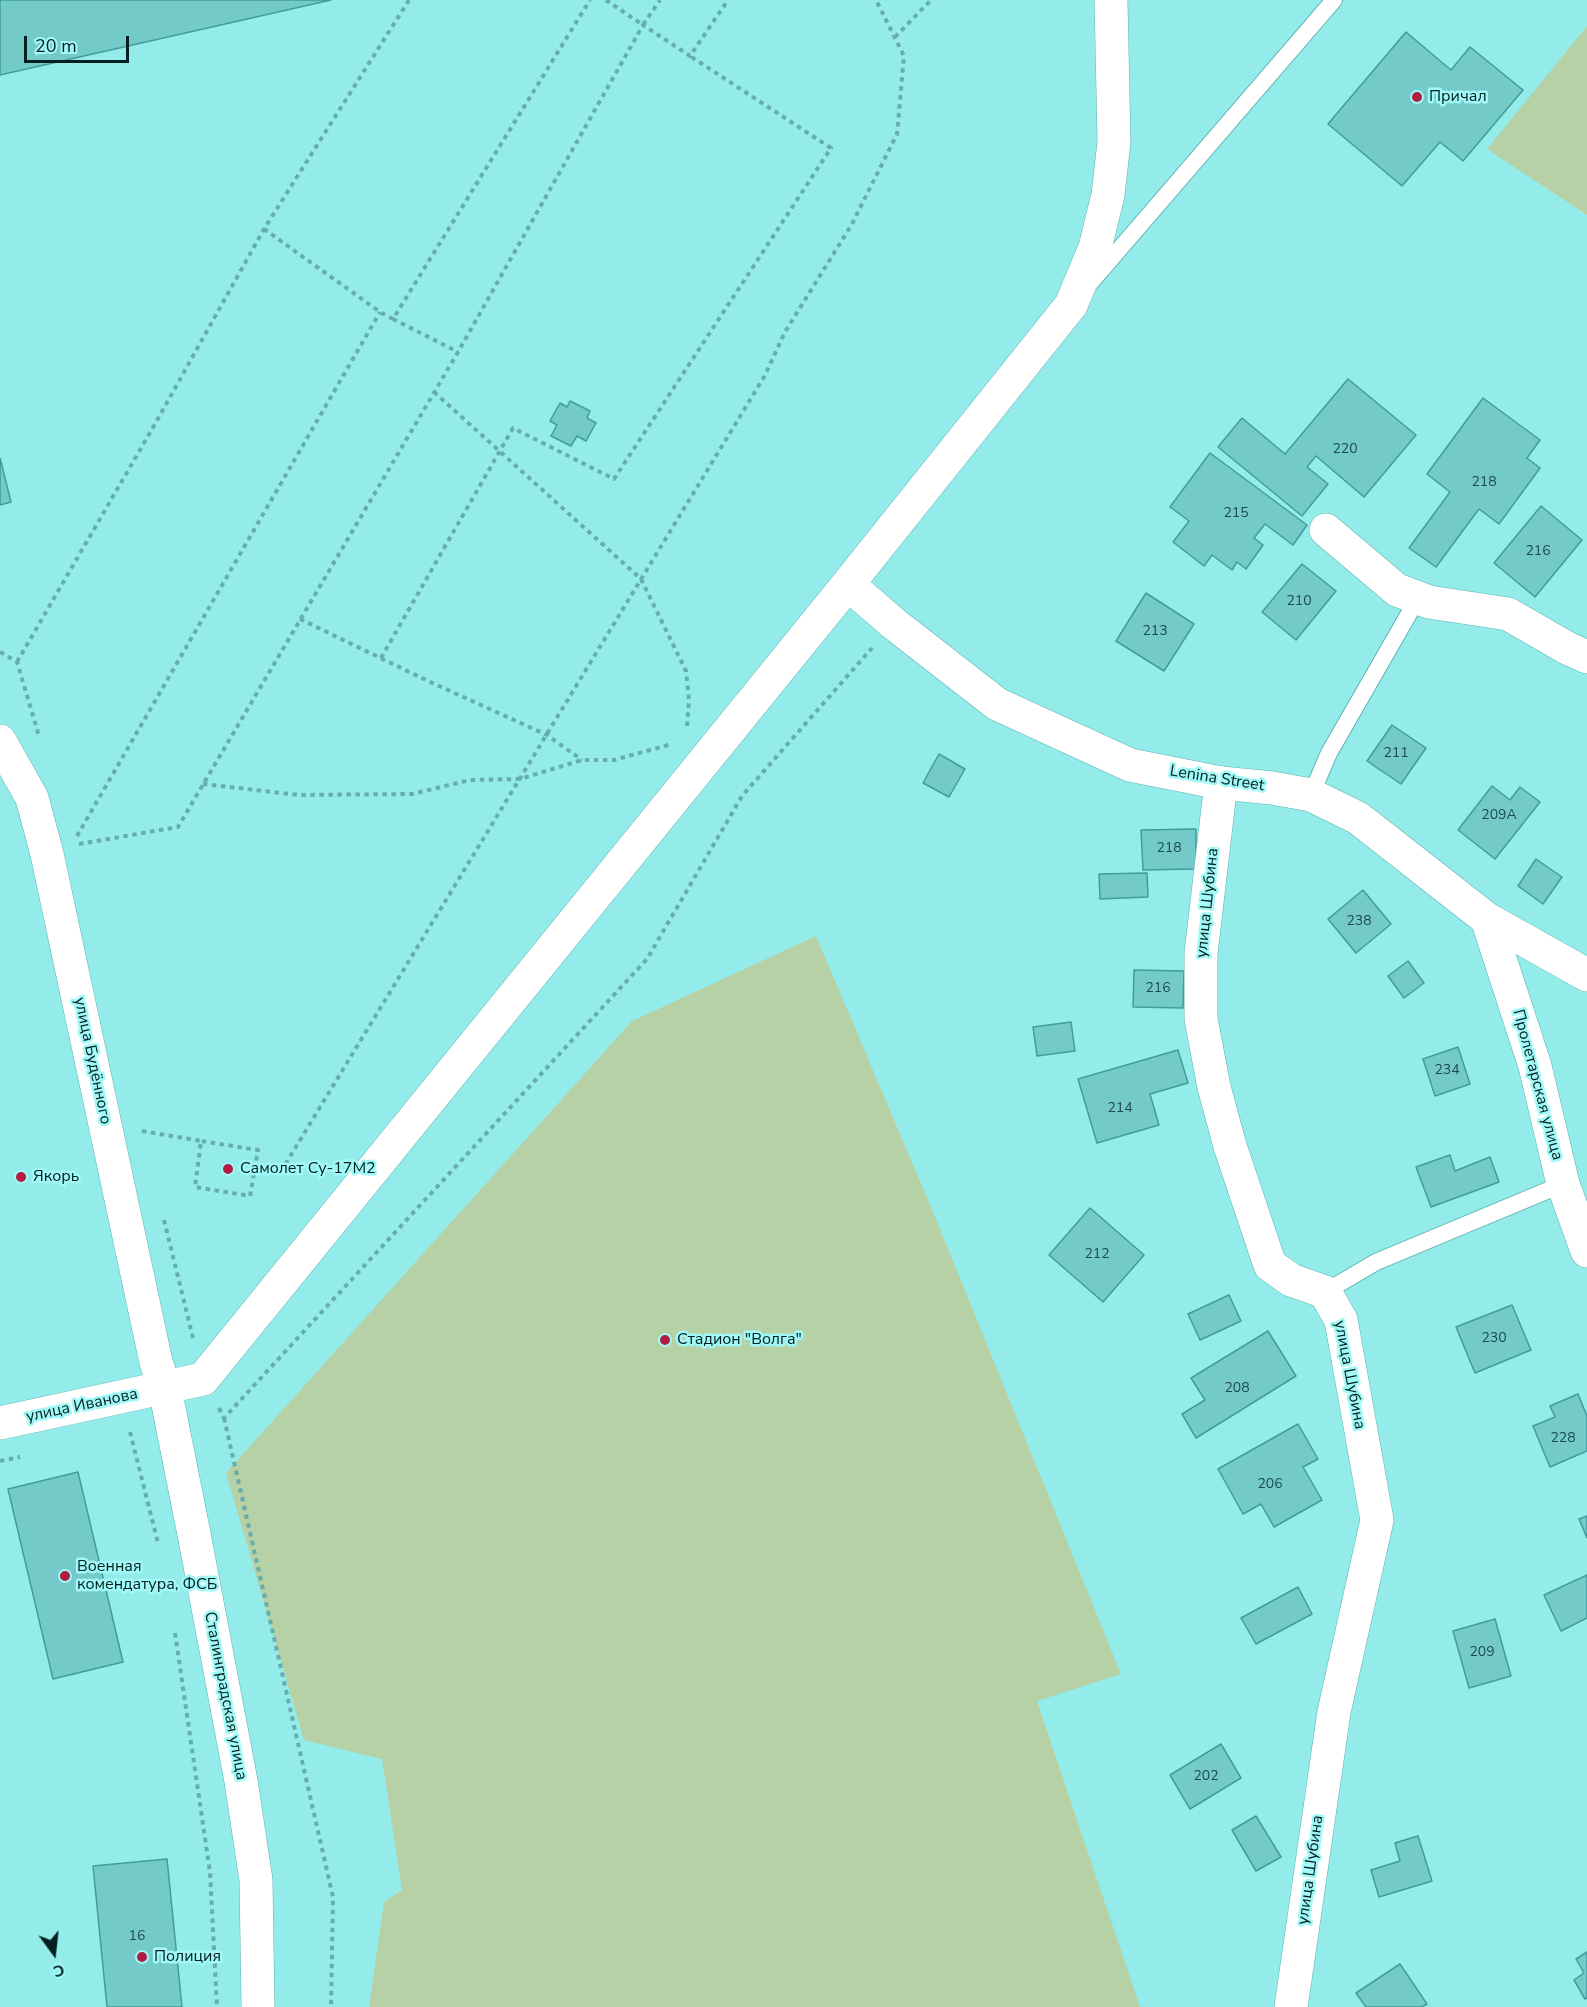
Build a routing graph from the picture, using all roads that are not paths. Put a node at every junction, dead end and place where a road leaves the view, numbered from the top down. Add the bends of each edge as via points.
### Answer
1 (1111, 0) edge
2 (1334, 0) edge
3 (1071, 305) junction
4 (1326, 530) dead end
5 (848, 584) junction
6 (1418, 598) junction
7 (1587, 657) edge
8 (0, 741) edge
9 (1221, 783) junction
10 (1311, 795) junction
11 (1487, 919) junction
12 (1587, 975) edge
13 (1563, 1184) junction
14 (1587, 1251) edge
15 (1325, 1292) junction
16 (165, 1389) junction
17 (0, 1424) edge
18 (258, 2007) edge
19 (1292, 2007) edge

1 - 3 street via 1114,142 1108,195 1095,248
2 - 3 lane
3 - 5 street
4 - 6 street via 1396,590
5 - 9 street, Lenina Street via 997,704 1130,765
5 - 16 street, улица Иванова via 203,1379
6 - 7 street via 1508,614
6 - 10 lane via 1329,753
8 - 16 street, улица Будённого via 32,798 47,854
9 - 10 street, Lenina Street
9 - 15 street, улица Шубина via 1201,953 1201,1019 1214,1088 1270,1265 1291,1280
10 - 11 street, Lenina Street via 1359,818
11 - 12 street, Lenina Street
11 - 13 street, Пролетарская улица via 1535,1066
13 - 14 street, Пролетарская улица
13 - 15 lane via 1376,1262
15 - 19 street, улица Шубина via 1341,1320 1377,1520 1334,1712
16 - 17 street, улица Иванова
16 - 18 street, Сталинградская улица via 241,1781 256,1880

